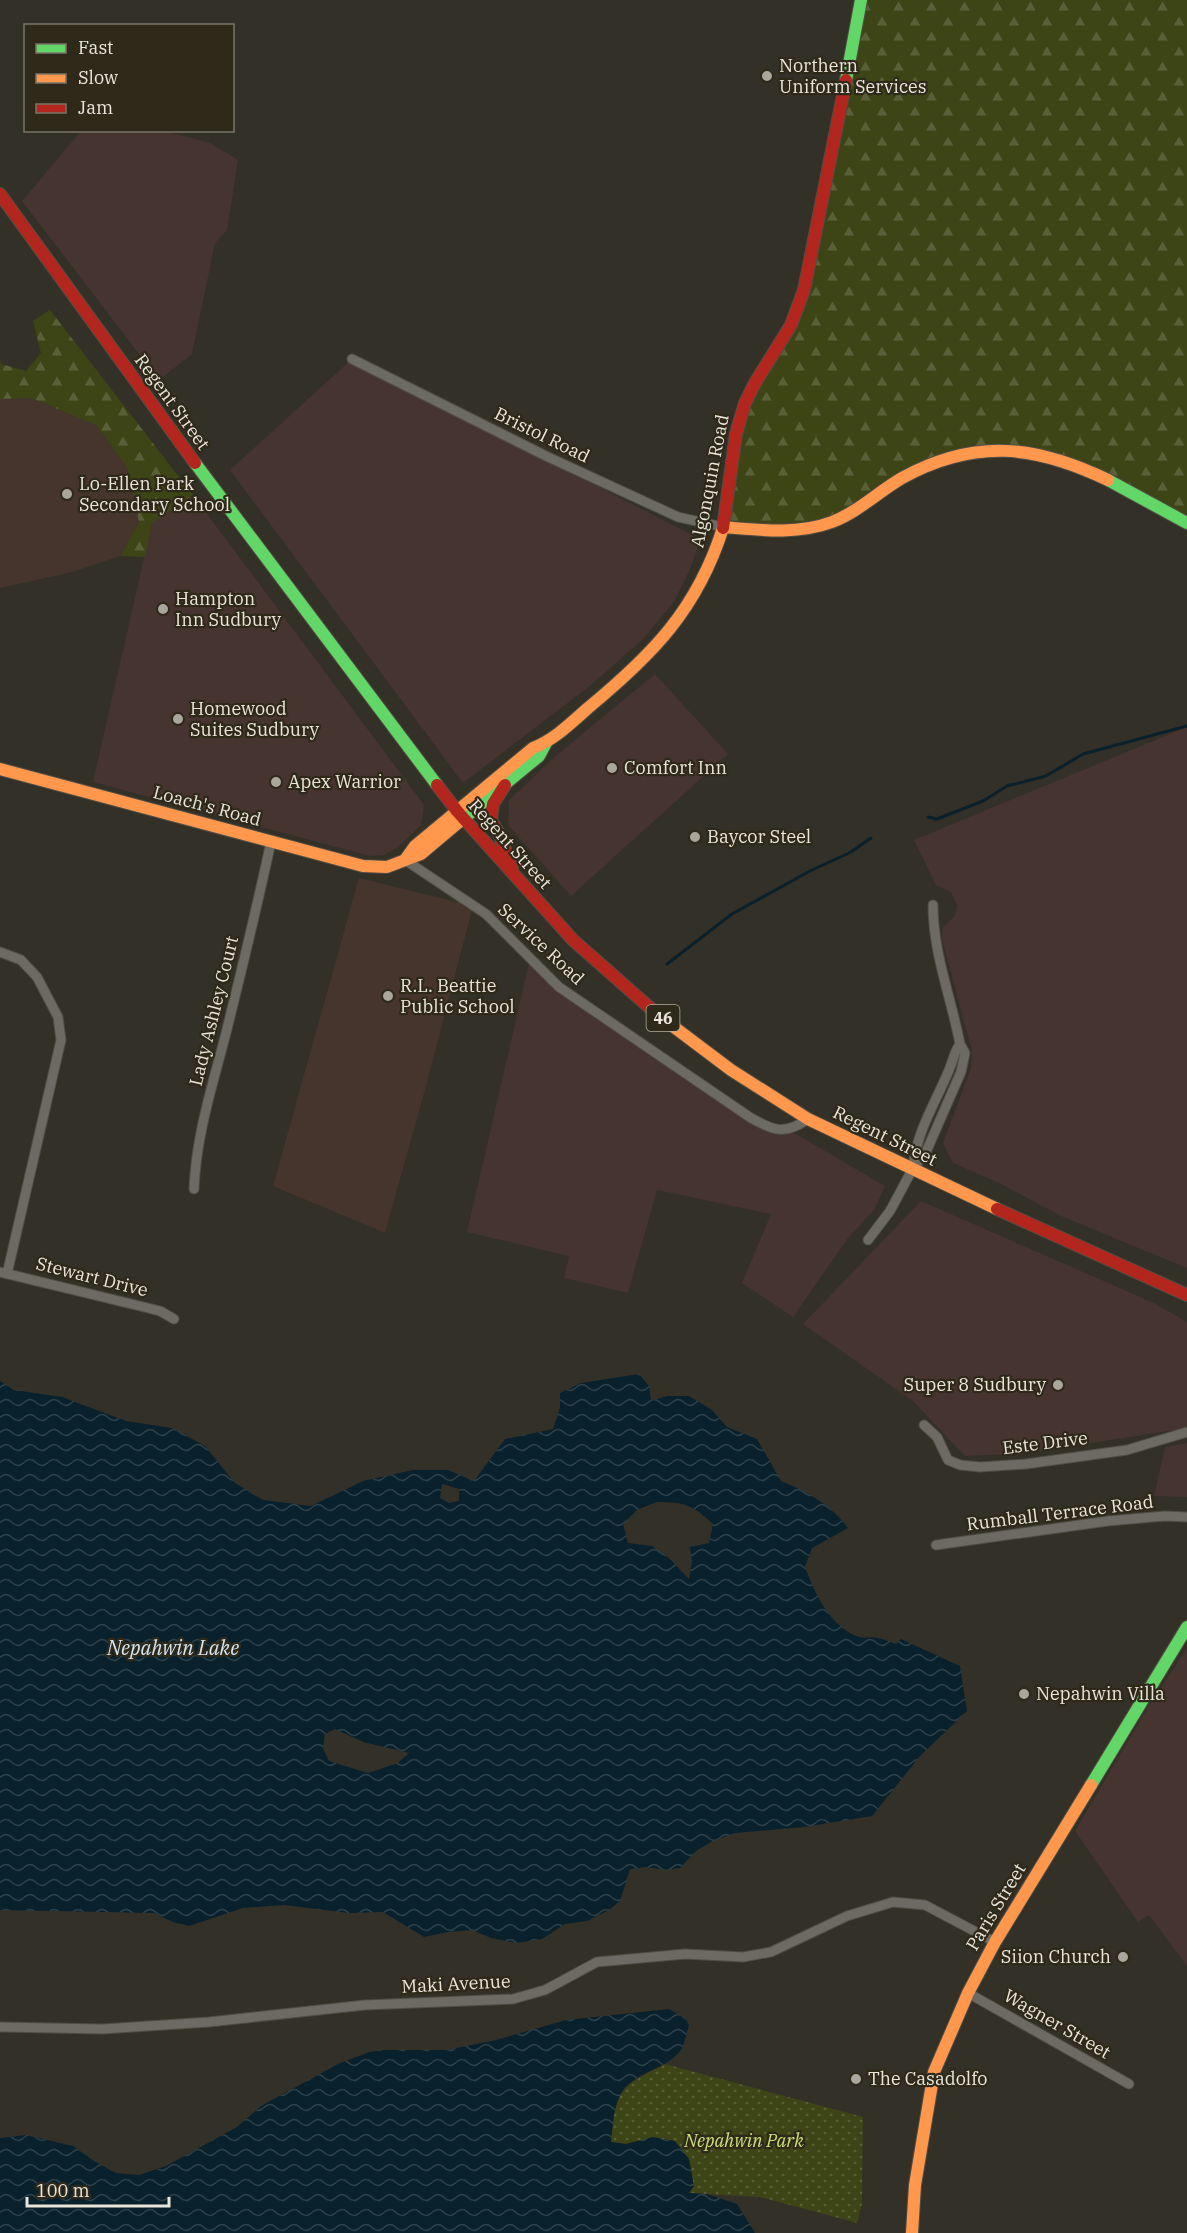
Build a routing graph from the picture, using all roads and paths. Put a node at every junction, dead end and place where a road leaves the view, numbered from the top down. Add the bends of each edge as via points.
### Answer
1 (861, 0) edge
2 (0, 194) edge
3 (352, 359) dead end
4 (1187, 523) edge
5 (723, 527) junction
6 (546, 743) junction
7 (2, 773) edge
8 (505, 785) junction
9 (460, 815) junction
10 (271, 842) junction
11 (405, 860) junction
12 (514, 875) junction
13 (933, 904) dead end
14 (0, 952) edge
15 (808, 1119) junction
16 (912, 1170) junction
17 (194, 1189) dead end
18 (868, 1240) dead end
19 (3, 1273) edge
20 (1187, 1295) edge
21 (174, 1319) dead end
22 (924, 1425) dead end
23 (1187, 1432) edge
24 (1187, 1517) edge
25 (936, 1545) dead end
26 (1187, 1627) edge
27 (995, 1942) junction
28 (968, 1993) junction
29 (0, 2027) edge
30 (1129, 2084) dead end
31 (912, 2233) edge

1 - 5 main road, Algonquin Road via 802,300 745,404 736,431
2 - 9 main road, Regent Street / 46 via 238,522
3 - 5 street, Bristol Road via 678,517
4 - 5 main road via 1083,469 1050,457 1011,451 937,460 832,522 804,529 765,531
5 - 6 main road, Algonquin Road via 706,576 683,614 635,666
6 - 8 main road, Algonquin Road via 539,756
6 - 9 main road, Algonquin Road via 533,748
7 - 10 main road, Loach's Road
8 - 9 main road, Algonquin Road
8 - 12 main road via 493,804 491,820
9 - 11 main road via 415,846
9 - 12 main road, Regent Street / 46
10 - 11 main road, Loach's Road via 363,866 387,867
10 - 17 street, Lady Ashley Court via 202,1124
11 - 15 street, Service Road via 486,914 559,987 751,1118 770,1128 789,1130
12 - 15 main road, Regent Street / 46 via 573,940 648,1007 731,1070
13 - 16 street via 936,947 960,1044 915,1146
14 - 19 street via 21,960 37,977 58,1017 61,1040
15 - 16 main road, Regent Street / 46
16 - 18 street via 890,1211
16 - 20 main road, Regent Street / 46
19 - 21 street, Stewart Drive via 154,1310
22 - 23 street, Este Drive via 937,1437 948,1460 980,1467 1128,1449
24 - 25 street, Rumball Terrace Road via 1108,1521
26 - 27 main road, Paris Street
27 - 28 main road, Paris Street
27 - 29 street, Maki Avenue via 925,1905 893,1902 847,1916 771,1952 743,1957 685,1954 597,1962 545,1990 513,1999 365,2005 103,2029
28 - 30 street, Wagner Street
28 - 31 main road, Paris Street via 934,2072 915,2185

